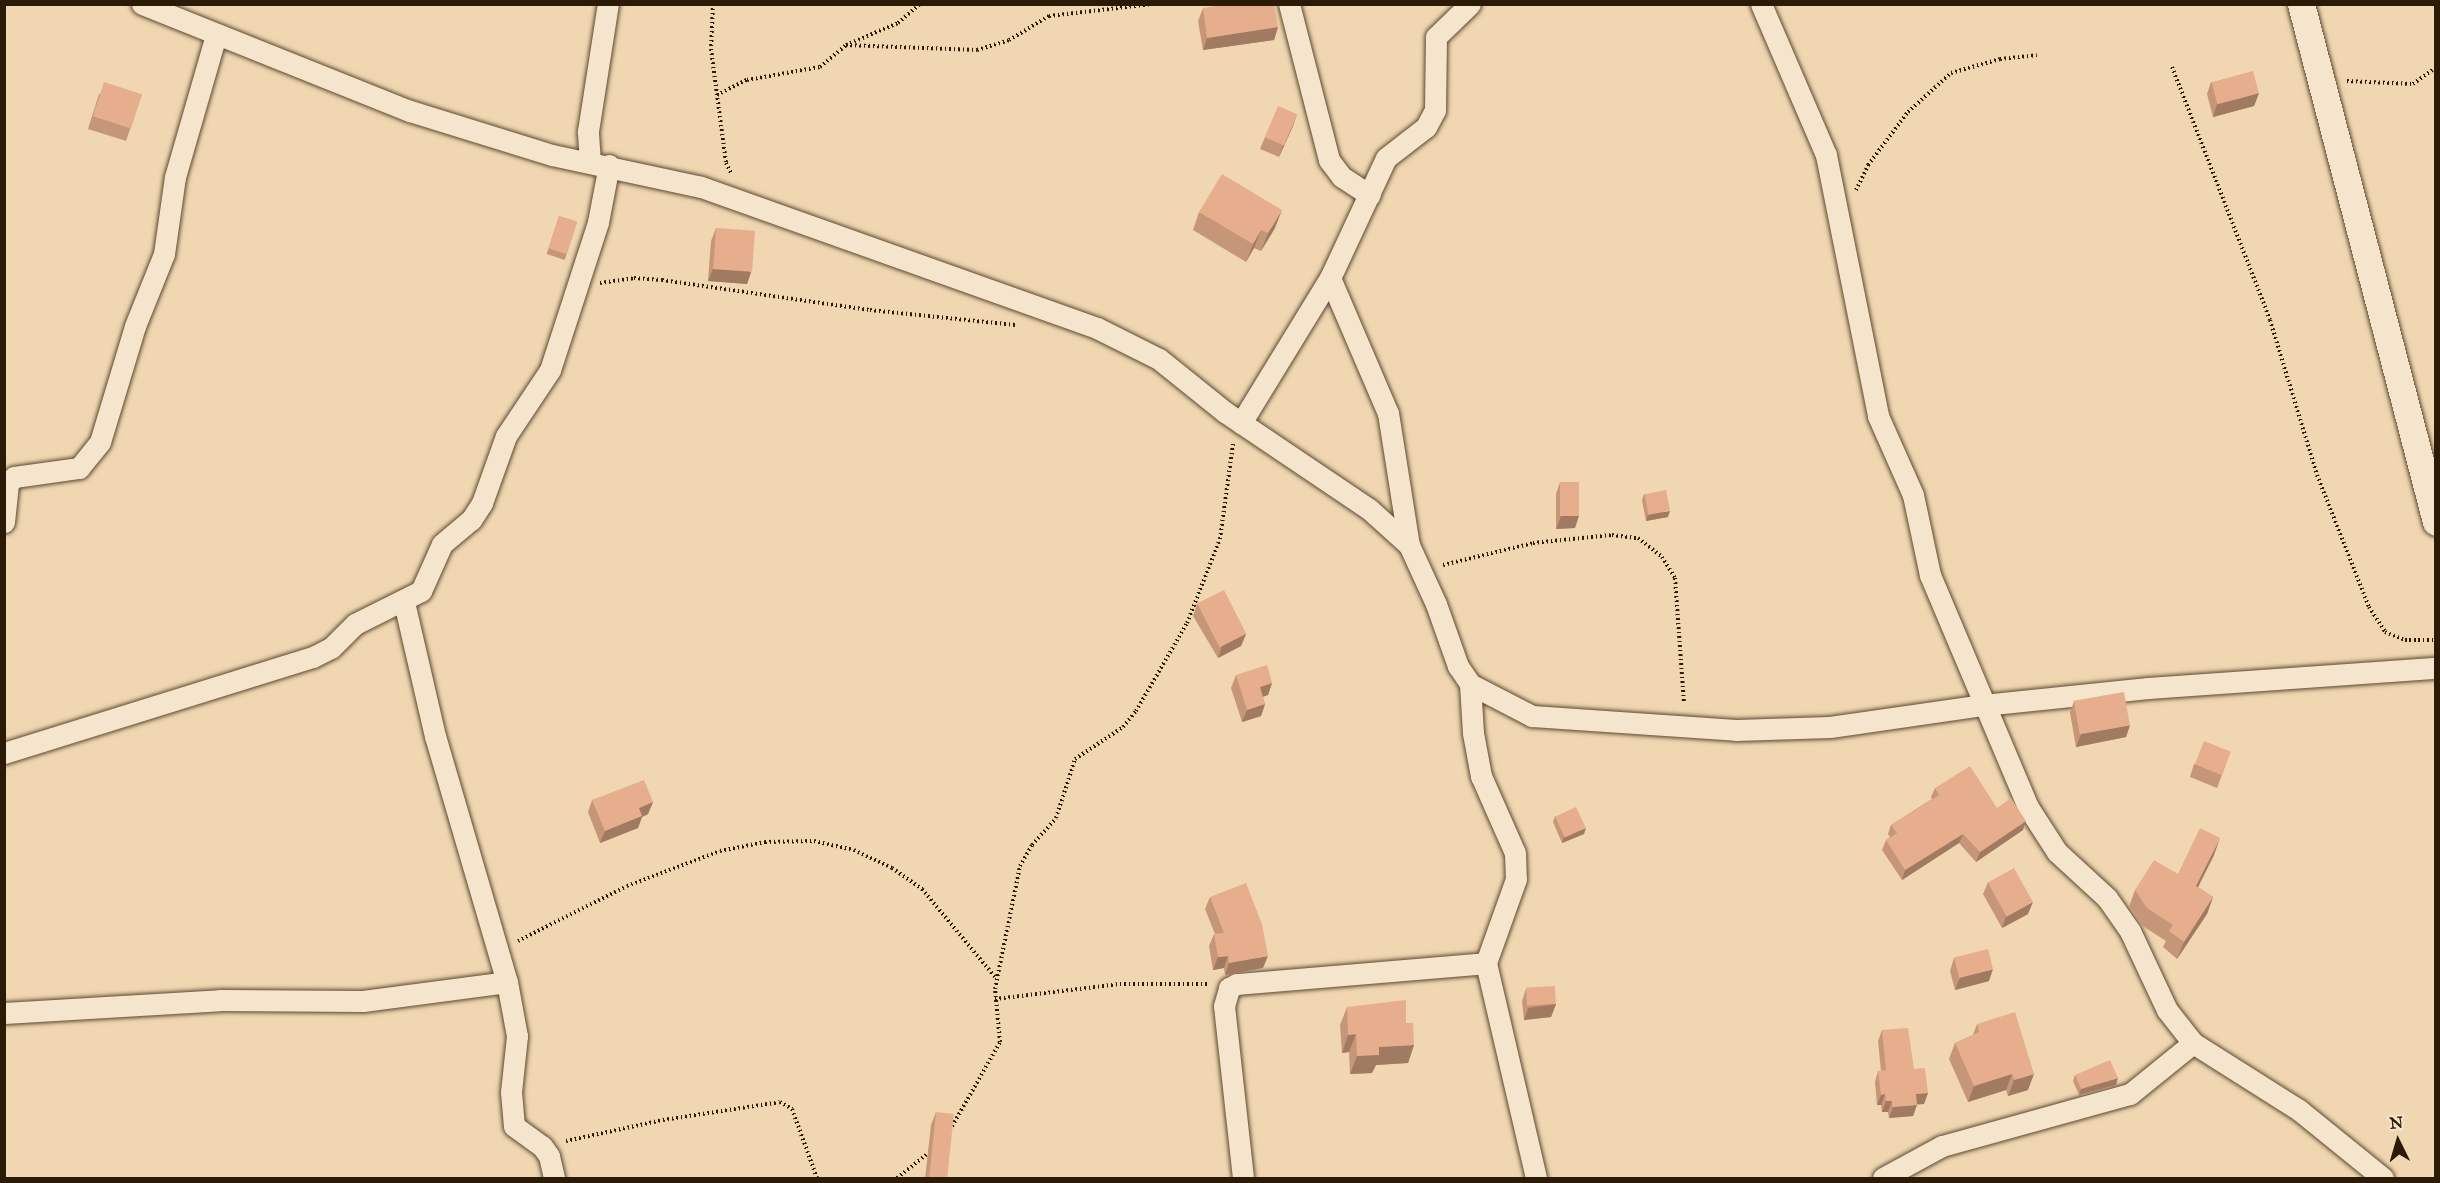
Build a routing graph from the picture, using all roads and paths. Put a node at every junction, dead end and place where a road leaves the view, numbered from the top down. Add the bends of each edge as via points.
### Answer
1 (142, 4) edge
2 (608, 4) edge
3 (713, 4) edge
4 (920, 4) edge
5 (1152, 4) edge
6 (1289, 4) edge
7 (1470, 4) edge
8 (1761, 4) edge
9 (2301, 4) edge
10 (216, 35) junction
11 (846, 45) junction
12 (2037, 55) dead end
13 (2172, 67) dead end
14 (2436, 67) edge
15 (2320, 79) junction
16 (717, 95) junction
17 (600, 164) junction
18 (1370, 195) junction
19 (747, 204) junction
20 (1841, 220) junction
21 (1330, 278) junction
22 (577, 291) junction
23 (1019, 325) dead end
24 (1239, 421) junction
25 (4, 522) edge
26 (2436, 522) edge
27 (1408, 545) junction
28 (1422, 570) junction
29 (404, 602) junction
30 (2436, 640) edge
31 (2436, 668) edge
32 (1470, 684) junction
33 (1983, 705) junction
34 (1685, 728) junction
35 (4, 753) edge
36 (500, 950) junction
37 (1486, 963) junction
38 (996, 978) junction
39 (507, 982) junction
40 (1237, 984) junction
41 (995, 999) junction
42 (4, 1013) edge
43 (2193, 1043) junction
44 (949, 1132) edge
45 (542, 1146) junction
46 (934, 1148) edge
47 (554, 1179) edge
48 (817, 1179) edge
49 (897, 1179) edge
50 (1243, 1179) edge
51 (1536, 1179) edge
52 (1884, 1179) edge
53 (2383, 1179) edge

1 - 10 street
2 - 17 street via 588,131
3 - 16 path via 710,28
4 - 11 path via 897,23
5 - 11 path via 1049,16 1009,40 977,50
6 - 18 street via 1329,160 1342,177
7 - 18 street via 1436,37 1435,110 1426,127 1386,158
8 - 20 street via 1812,116 1826,155
9 - 15 street
10 - 17 street via 410,111 552,155
10 - 25 street via 175,177 164,254 135,326 100,442 79,468 14,477 8,483
11 - 16 path via 820,68 747,80
12 - 20 path via 2000,59 1951,73 1929,90 1868,165
13 - 30 path via 2270,320 2317,475 2369,607 2385,632 2405,640
14 - 15 path via 2413,84
15 - 26 street
16 - 19 path via 726,163
17 - 19 street via 701,187
17 - 22 street via 598,222
18 - 21 street
19 - 24 street via 1097,328 1159,359
20 - 33 street via 1878,416 1913,495 1930,575
21 - 24 street
21 - 27 street via 1388,413
22 - 23 path via 611,279 634,278 764,292 870,310
22 - 29 street via 550,370 506,435 482,503 471,520 442,544 421,591
24 - 27 street via 1369,509
24 - 38 path via 1220,540 1209,575 1187,623 1136,711 1123,727 1075,759 1056,818 1020,866
27 - 28 street
28 - 32 street via 1458,666
28 - 34 path via 1533,543 1612,536 1638,538 1662,557 1675,578
29 - 35 street via 355,624 331,648 313,657
29 - 36 street via 435,736
31 - 33 street via 2242,680
32 - 34 street via 1532,716
32 - 37 street via 1481,776 1515,854 1516,879
33 - 34 street via 1830,727
33 - 43 street via 2028,807 2057,852 2107,898 2130,931 2167,1010
36 - 38 path via 674,867 720,851 765,842 814,841 854,850 892,868 922,889
36 - 39 street
37 - 40 street
37 - 51 street
38 - 41 path
39 - 42 street via 363,1001 220,1000
39 - 45 street via 517,1036 511,1111 514,1126
40 - 41 path via 1120,984
40 - 50 street via 1225,994 1224,1006
41 - 44 path via 1000,1042
43 - 52 street via 2130,1094 1942,1146
43 - 53 street via 2299,1110
45 - 47 street via 549,1156
45 - 48 path via 663,1120 780,1102 792,1109
46 - 49 path

